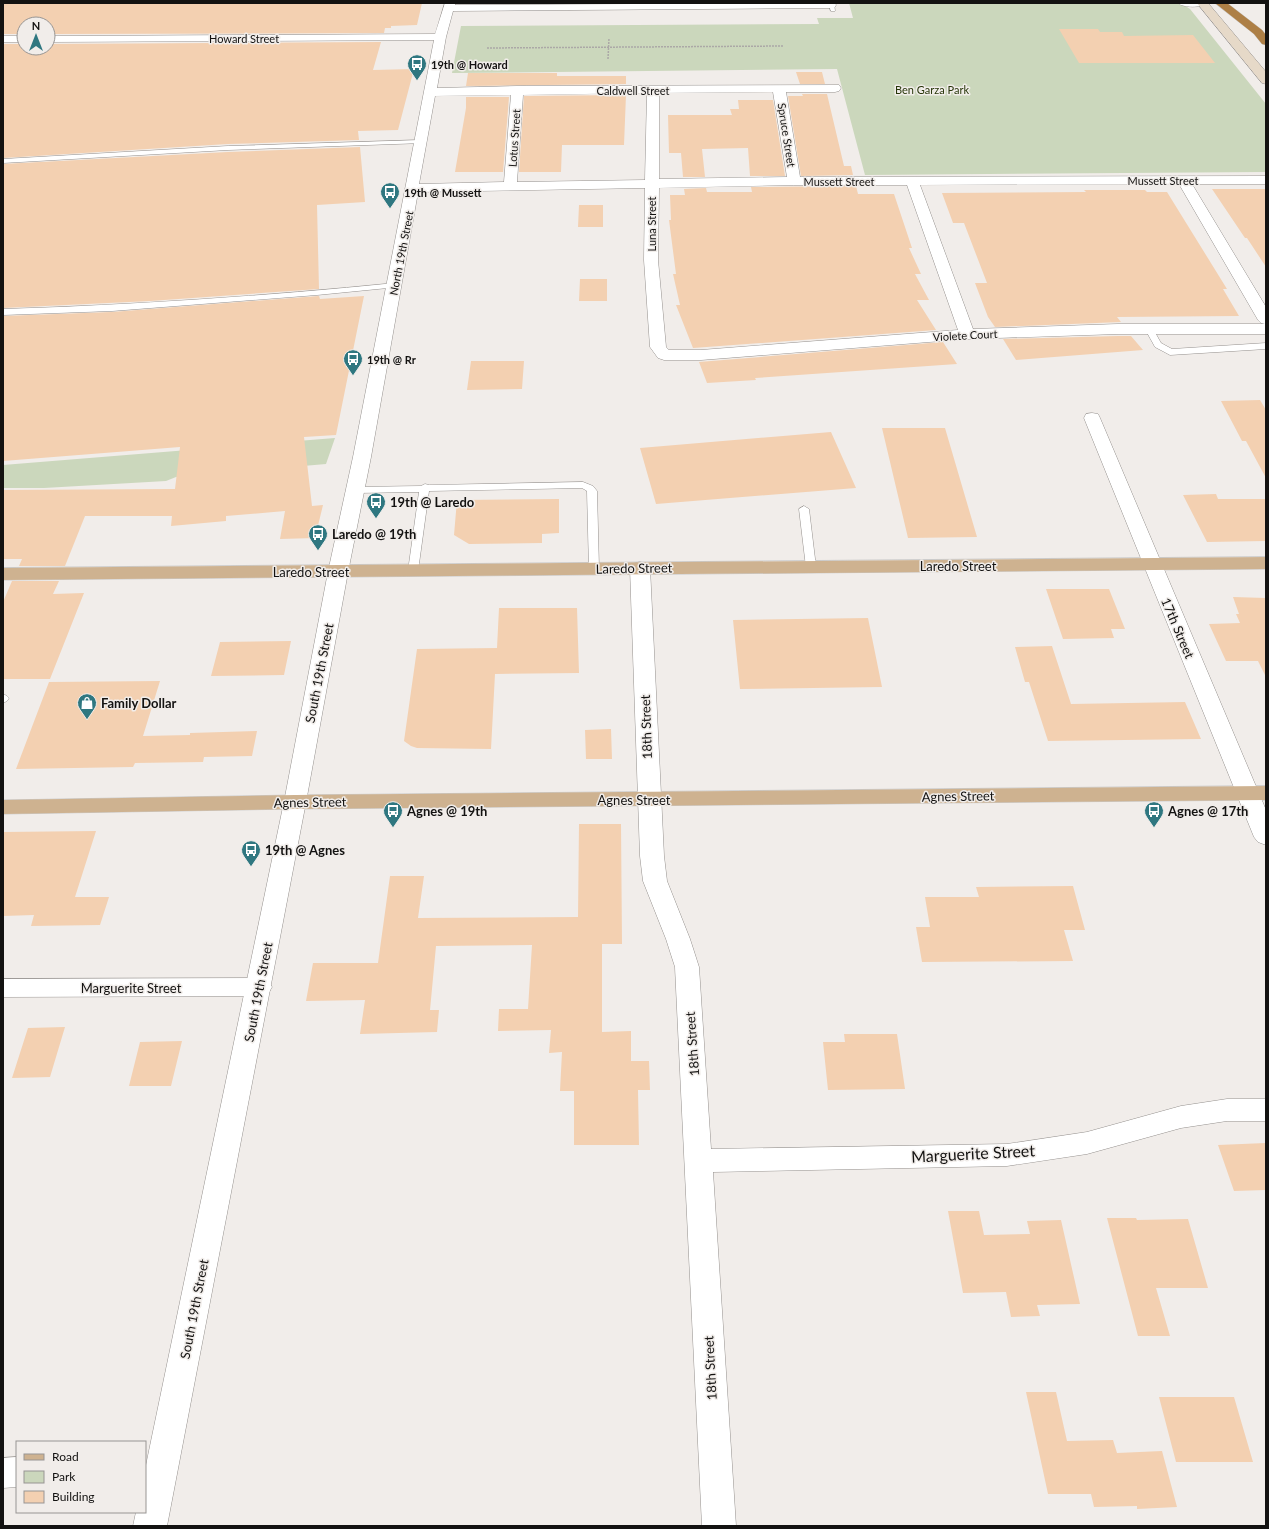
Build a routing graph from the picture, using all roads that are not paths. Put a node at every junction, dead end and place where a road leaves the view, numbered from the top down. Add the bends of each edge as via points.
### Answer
1 (1183, 3) edge
2 (1202, 3) edge
3 (1220, 3) edge
4 (449, 6) edge
5 (832, 6) edge
6 (440, 37) junction
7 (3, 39) edge
8 (16, 39) edge
9 (56, 39) edge
10 (1266, 42) edge
11 (1266, 80) edge
12 (836, 88) dead end
13 (779, 89) junction
14 (517, 90) junction
15 (653, 90) junction
16 (431, 92) junction
17 (422, 142) junction
18 (3, 161) edge
19 (1183, 180) junction
20 (1266, 180) edge
21 (794, 181) junction
22 (912, 181) junction
23 (651, 184) junction
24 (510, 186) junction
25 (413, 188) junction
26 (395, 285) junction
27 (3, 312) edge
28 (1266, 320) edge
29 (1149, 329) junction
30 (1266, 329) edge
31 (967, 334) junction
32 (1266, 346) edge
33 (664, 355) joint
34 (1092, 418) dead end
35 (362, 456) joint
36 (425, 487) junction
37 (355, 490) junction
38 (804, 509) dead end
39 (1266, 563) edge
40 (1152, 564) junction
41 (811, 567) junction
42 (640, 568) junction
43 (594, 569) junction
44 (413, 571) junction
45 (338, 572) junction
46 (3, 574) edge
47 (1257, 793) edge
48 (649, 800) junction
49 (296, 802) junction
50 (3, 807) edge
51 (1266, 837) edge
52 (259, 987) junction
53 (3, 988) edge
54 (1266, 1110) edge
55 (699, 1160) junction
56 (153, 1470) edge
57 (16, 1472) edge
58 (3, 1473) edge
59 (150, 1526) edge
60 (719, 1526) edge

1 - 2 street
2 - 11 main road
3 - 10 highway via 1258,32
4 - 5 street
4 - 6 street, North 19th Street
6 - 9 street, Howard Street
6 - 16 street, North 19th Street
7 - 8 street
12 - 13 street, Caldwell Street
13 - 15 street, Caldwell Street
13 - 21 street, Spruce Street
14 - 15 street, Caldwell Street
14 - 16 street, Caldwell Street
14 - 24 street, Lotus Street
15 - 23 street, Luna Street
16 - 17 street, North 19th Street
17 - 18 lane via 228,148
17 - 25 street, North 19th Street
19 - 20 street, Mussett Street
19 - 22 street, Mussett Street
19 - 28 street
21 - 22 street, Mussett Street
21 - 23 street, Mussett Street
22 - 31 street
23 - 24 street, Mussett Street
23 - 33 street, Luna Street via 650,260 658,347
24 - 25 street, Mussett Street
25 - 26 street, North 19th Street
26 - 27 lane via 127,307
26 - 35 street, North 19th Street
29 - 30 street, Violete Court
29 - 31 street, Violete Court
29 - 32 lane via 1158,345 1170,352
31 - 33 street, Violete Court via 701,355
34 - 40 street, 17th Street
35 - 37 street, South 19th Street
36 - 37 lane
36 - 43 lane via 577,484 586,486 592,491
36 - 44 lane
37 - 45 street, South 19th Street
38 - 41 lane
39 - 40 main road, Laredo Street
40 - 41 main road, Laredo Street
40 - 47 street, 17th Street
41 - 42 main road, Laredo Street
42 - 43 main road, Laredo Street
42 - 48 street, 18th Street
43 - 44 main road, Laredo Street
44 - 45 main road, Laredo Street
45 - 46 main road, Laredo Street
45 - 49 street, South 19th Street
47 - 48 main road, Agnes Street
47 - 51 street, 17th Street
48 - 49 main road, Agnes Street
48 - 55 street, 18th Street via 655,881 687,967
49 - 50 main road, Agnes Street
49 - 52 street, South 19th Street
52 - 53 street, Marguerite Street
52 - 56 street, South 19th Street
54 - 55 street, Marguerite Street via 1227,1110 1181,1117 1087,1143 1007,1155
55 - 60 street, 18th Street
56 - 59 street, South 19th Street
57 - 58 street

